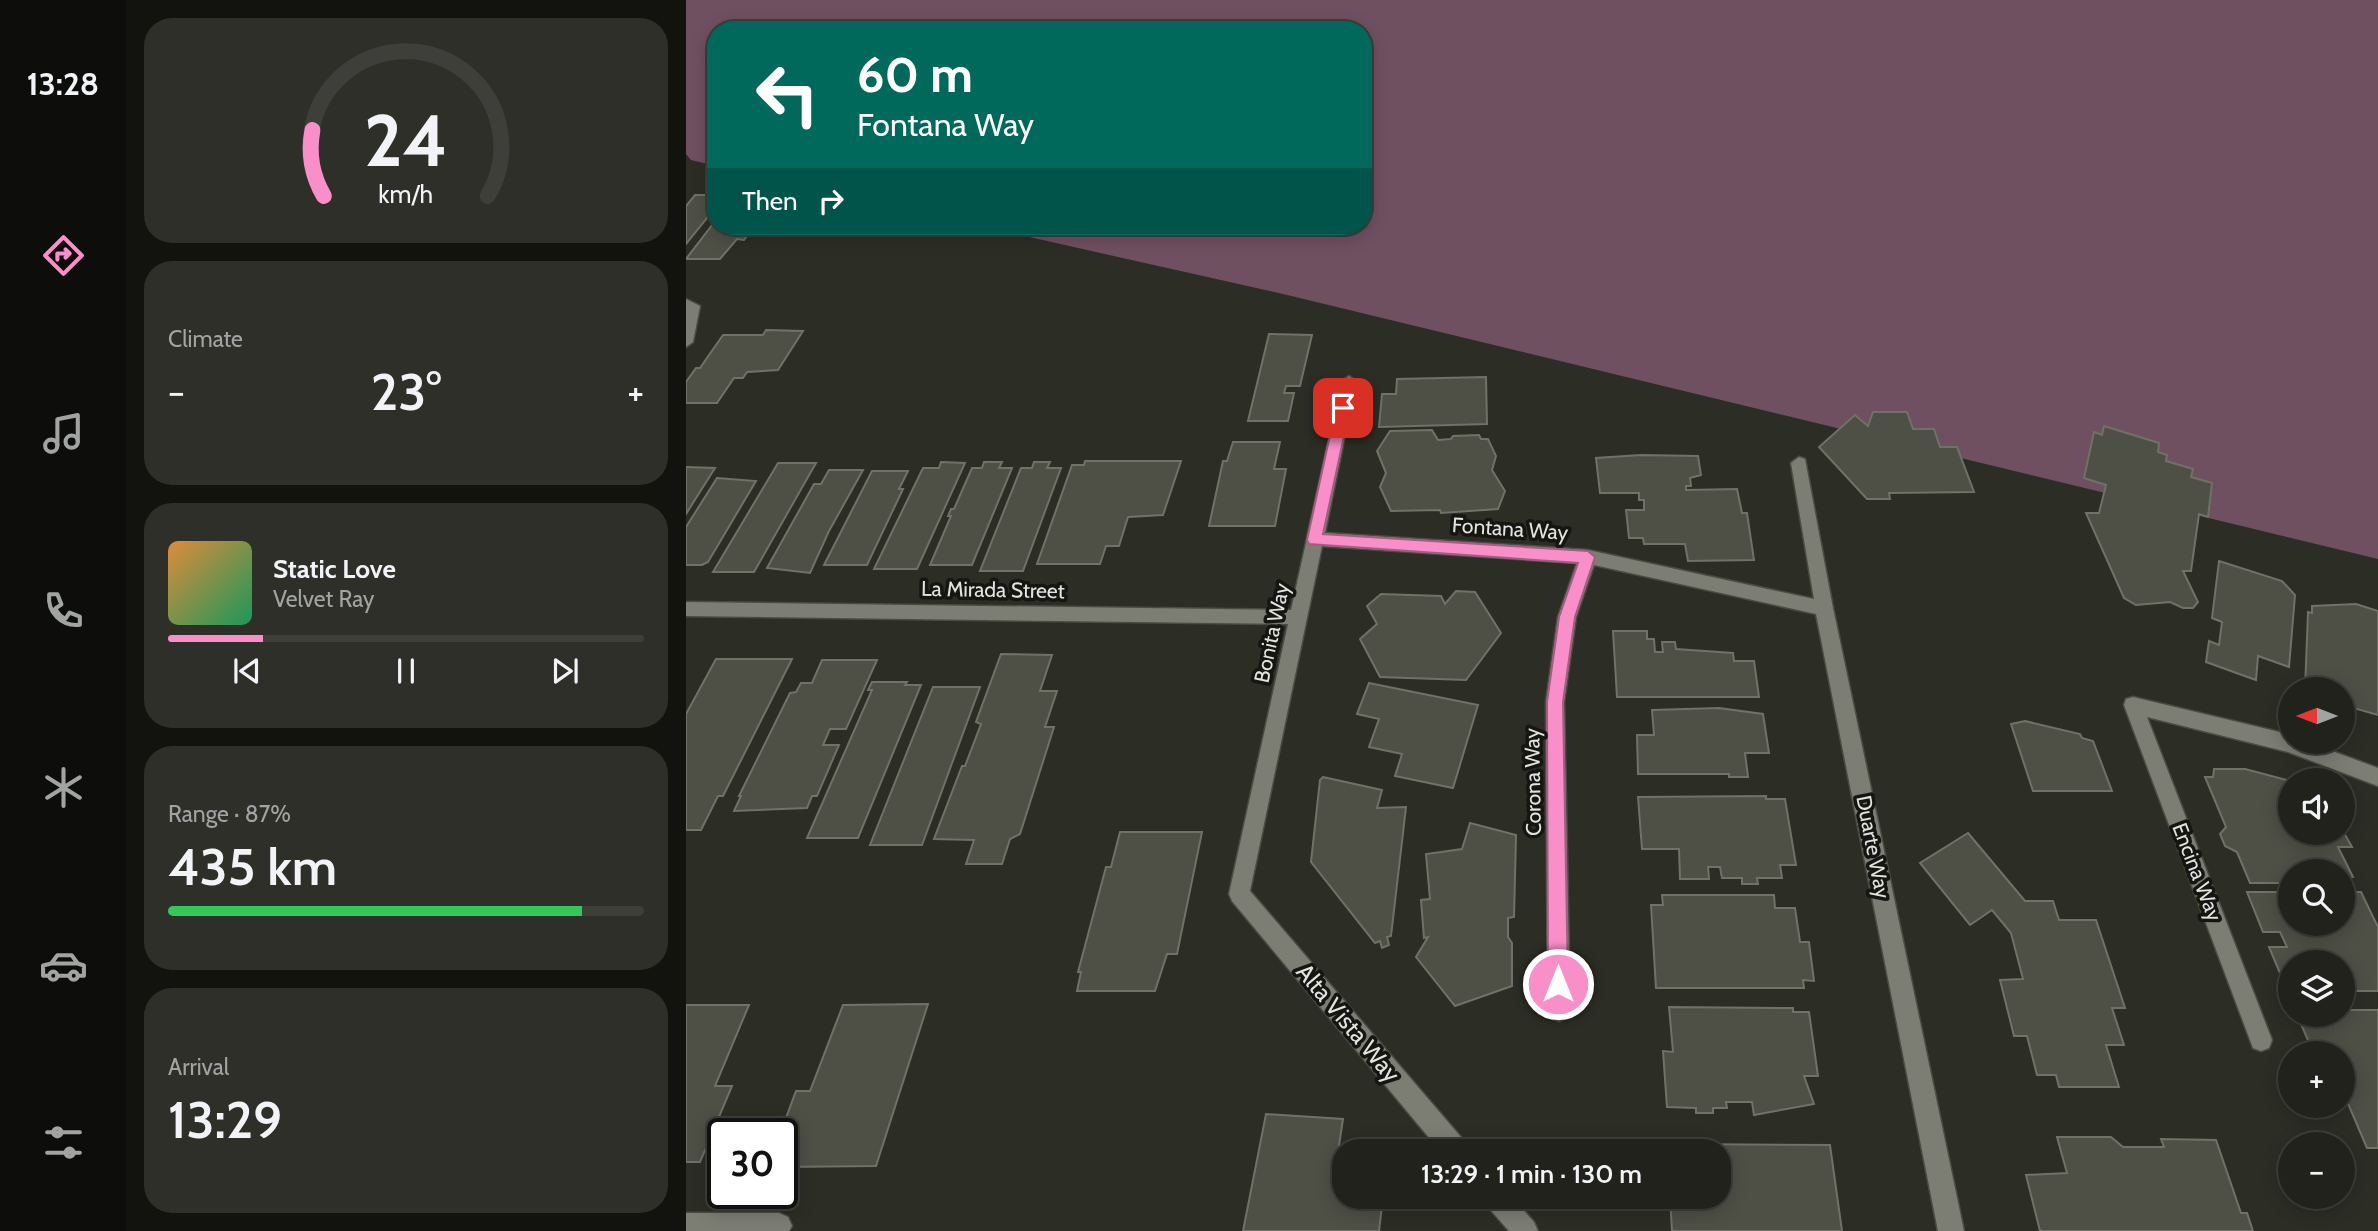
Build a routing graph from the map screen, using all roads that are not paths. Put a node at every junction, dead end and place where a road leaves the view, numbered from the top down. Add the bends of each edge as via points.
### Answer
1 (690, 304) edge
2 (686, 342) edge
3 (1349, 381) dead end
4 (1799, 463) dead end
5 (1314, 540) junction
6 (1588, 557) junction
7 (1824, 608) junction
8 (686, 610) edge
9 (1300, 617) junction
10 (2378, 777) edge
11 (1239, 894) joint
12 (1559, 1010) dead end
13 (2261, 1040) dead end
14 (1446, 1139) edge
15 (1506, 1209) edge
16 (686, 1226) edge
17 (779, 1226) dead end
18 (1525, 1231) edge
19 (1951, 1231) edge

1 - 2 street
3 - 5 street, Bonita Way
4 - 7 street, Duarte Way
5 - 6 street, Fontana Way
5 - 9 street, Bonita Way
6 - 7 street, Fontana Way
6 - 12 street, Corona Way via 1567,617 1555,702
7 - 19 street, Duarte Way
8 - 9 street, La Mirada Street
9 - 11 street, Bonita Way
10 - 13 street, Encina Way via 2288,743 2133,705
11 - 14 street, Alta Vista Way
15 - 18 street
16 - 17 street

